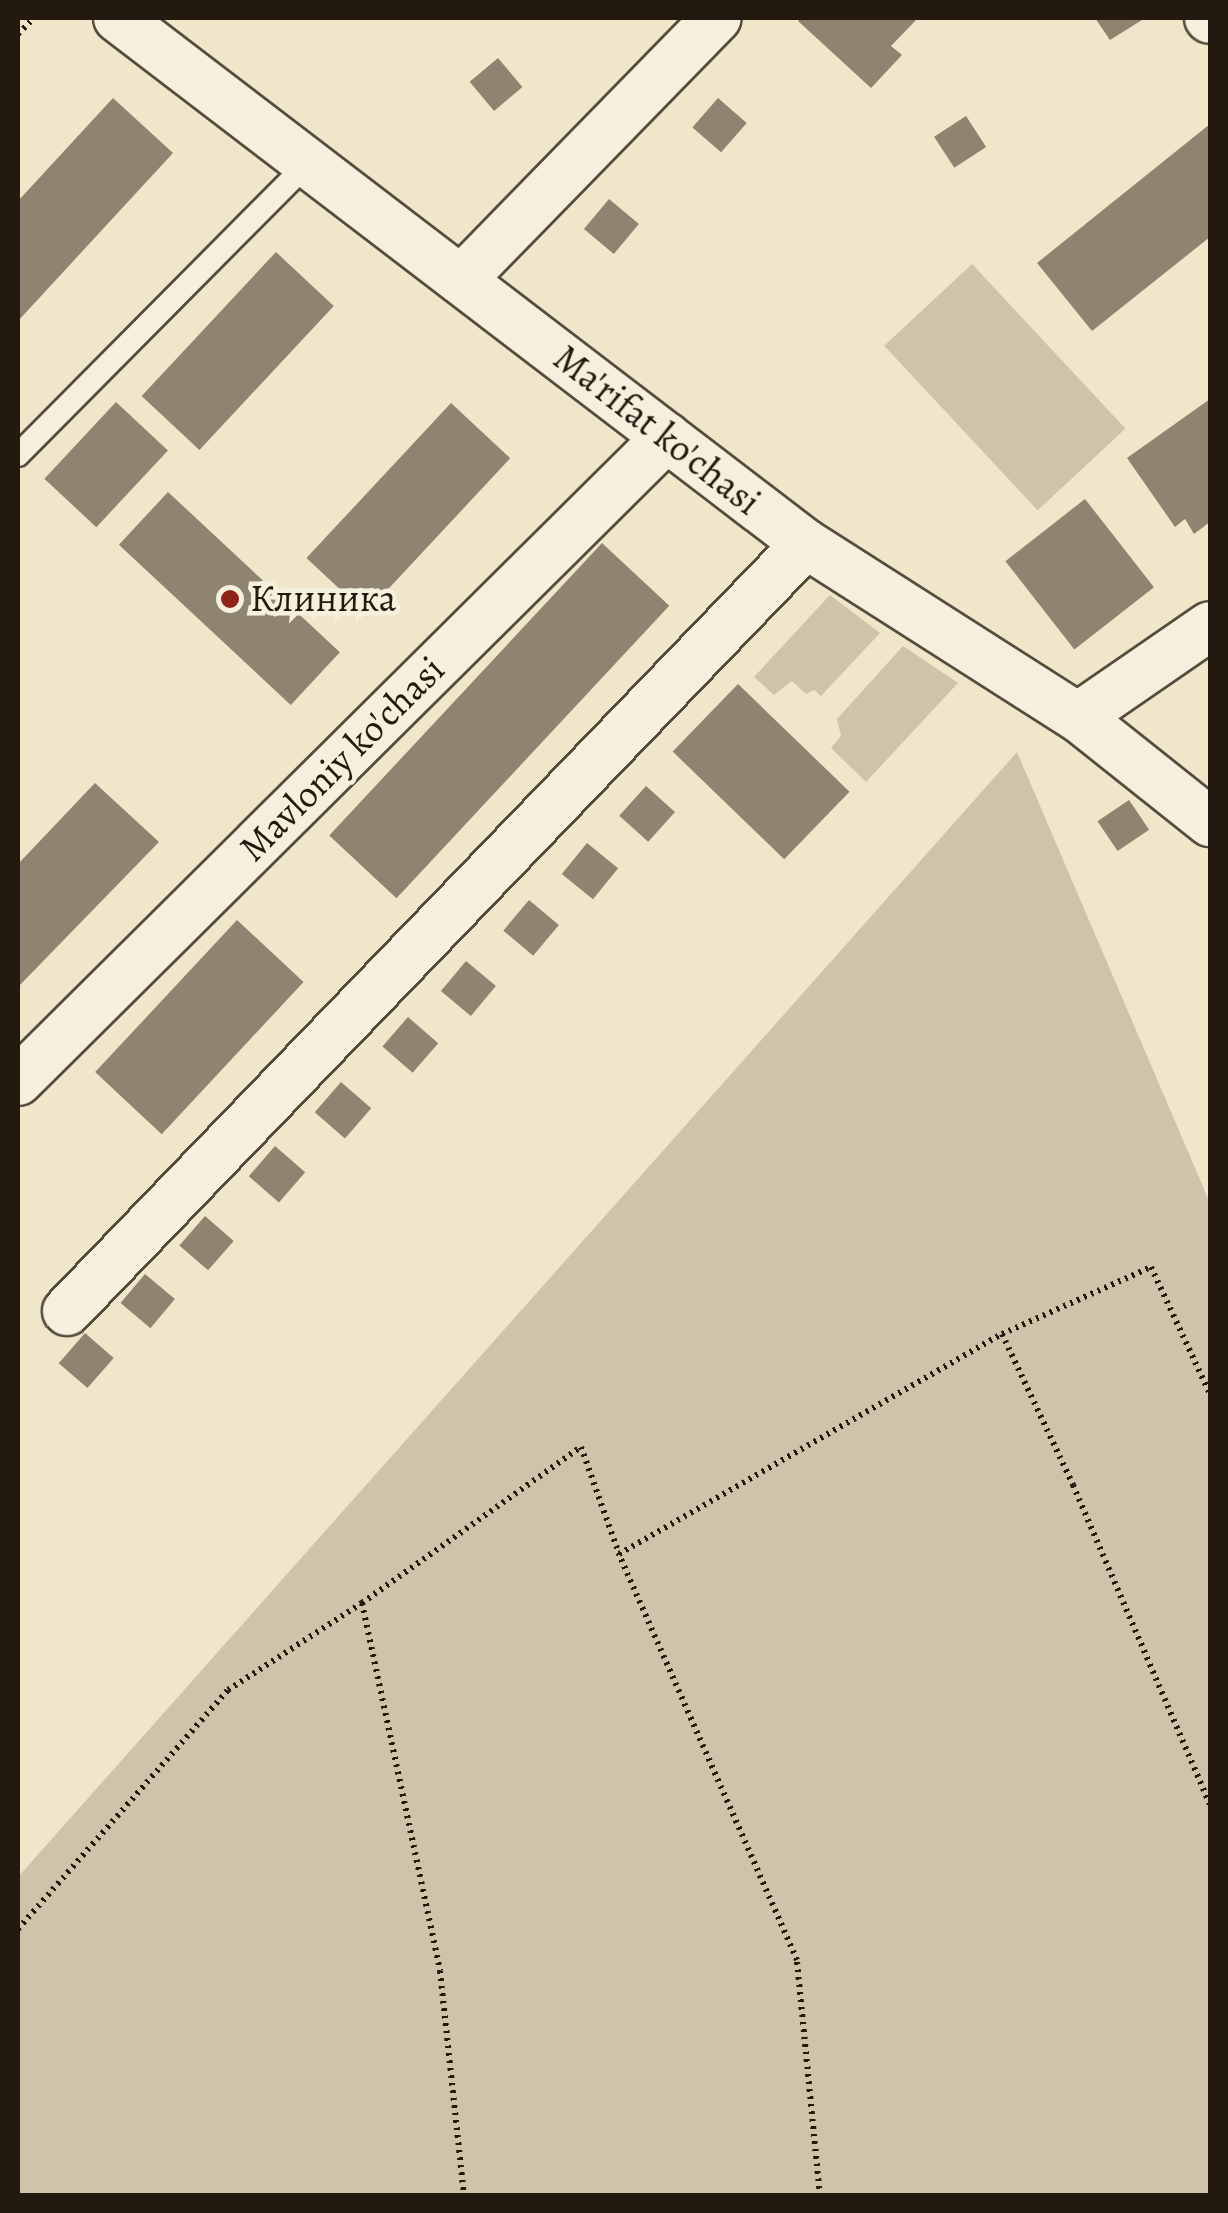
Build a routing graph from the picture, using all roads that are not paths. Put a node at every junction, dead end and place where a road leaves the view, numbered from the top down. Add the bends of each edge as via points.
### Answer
1 (119, 18) edge
2 (717, 18) edge
3 (308, 163) junction
4 (462, 280) junction
5 (667, 437) junction
6 (18, 455) edge
7 (806, 544) junction
8 (1210, 626) edge
9 (1078, 717) junction
10 (1210, 822) edge
11 (18, 1082) edge
12 (67, 1311) dead end

1 - 3 street, Ma'rifat ko'chasi
2 - 4 street
3 - 4 street, Ma'rifat ko'chasi
3 - 6 lane
4 - 5 street, Ma'rifat ko'chasi
5 - 7 street, Ma'rifat ko'chasi
5 - 11 street, Mavloniy ko'chasi
7 - 9 street, Ma'rifat ko'chasi
7 - 12 street
8 - 9 street
9 - 10 street, Ma'rifat ko'chasi

